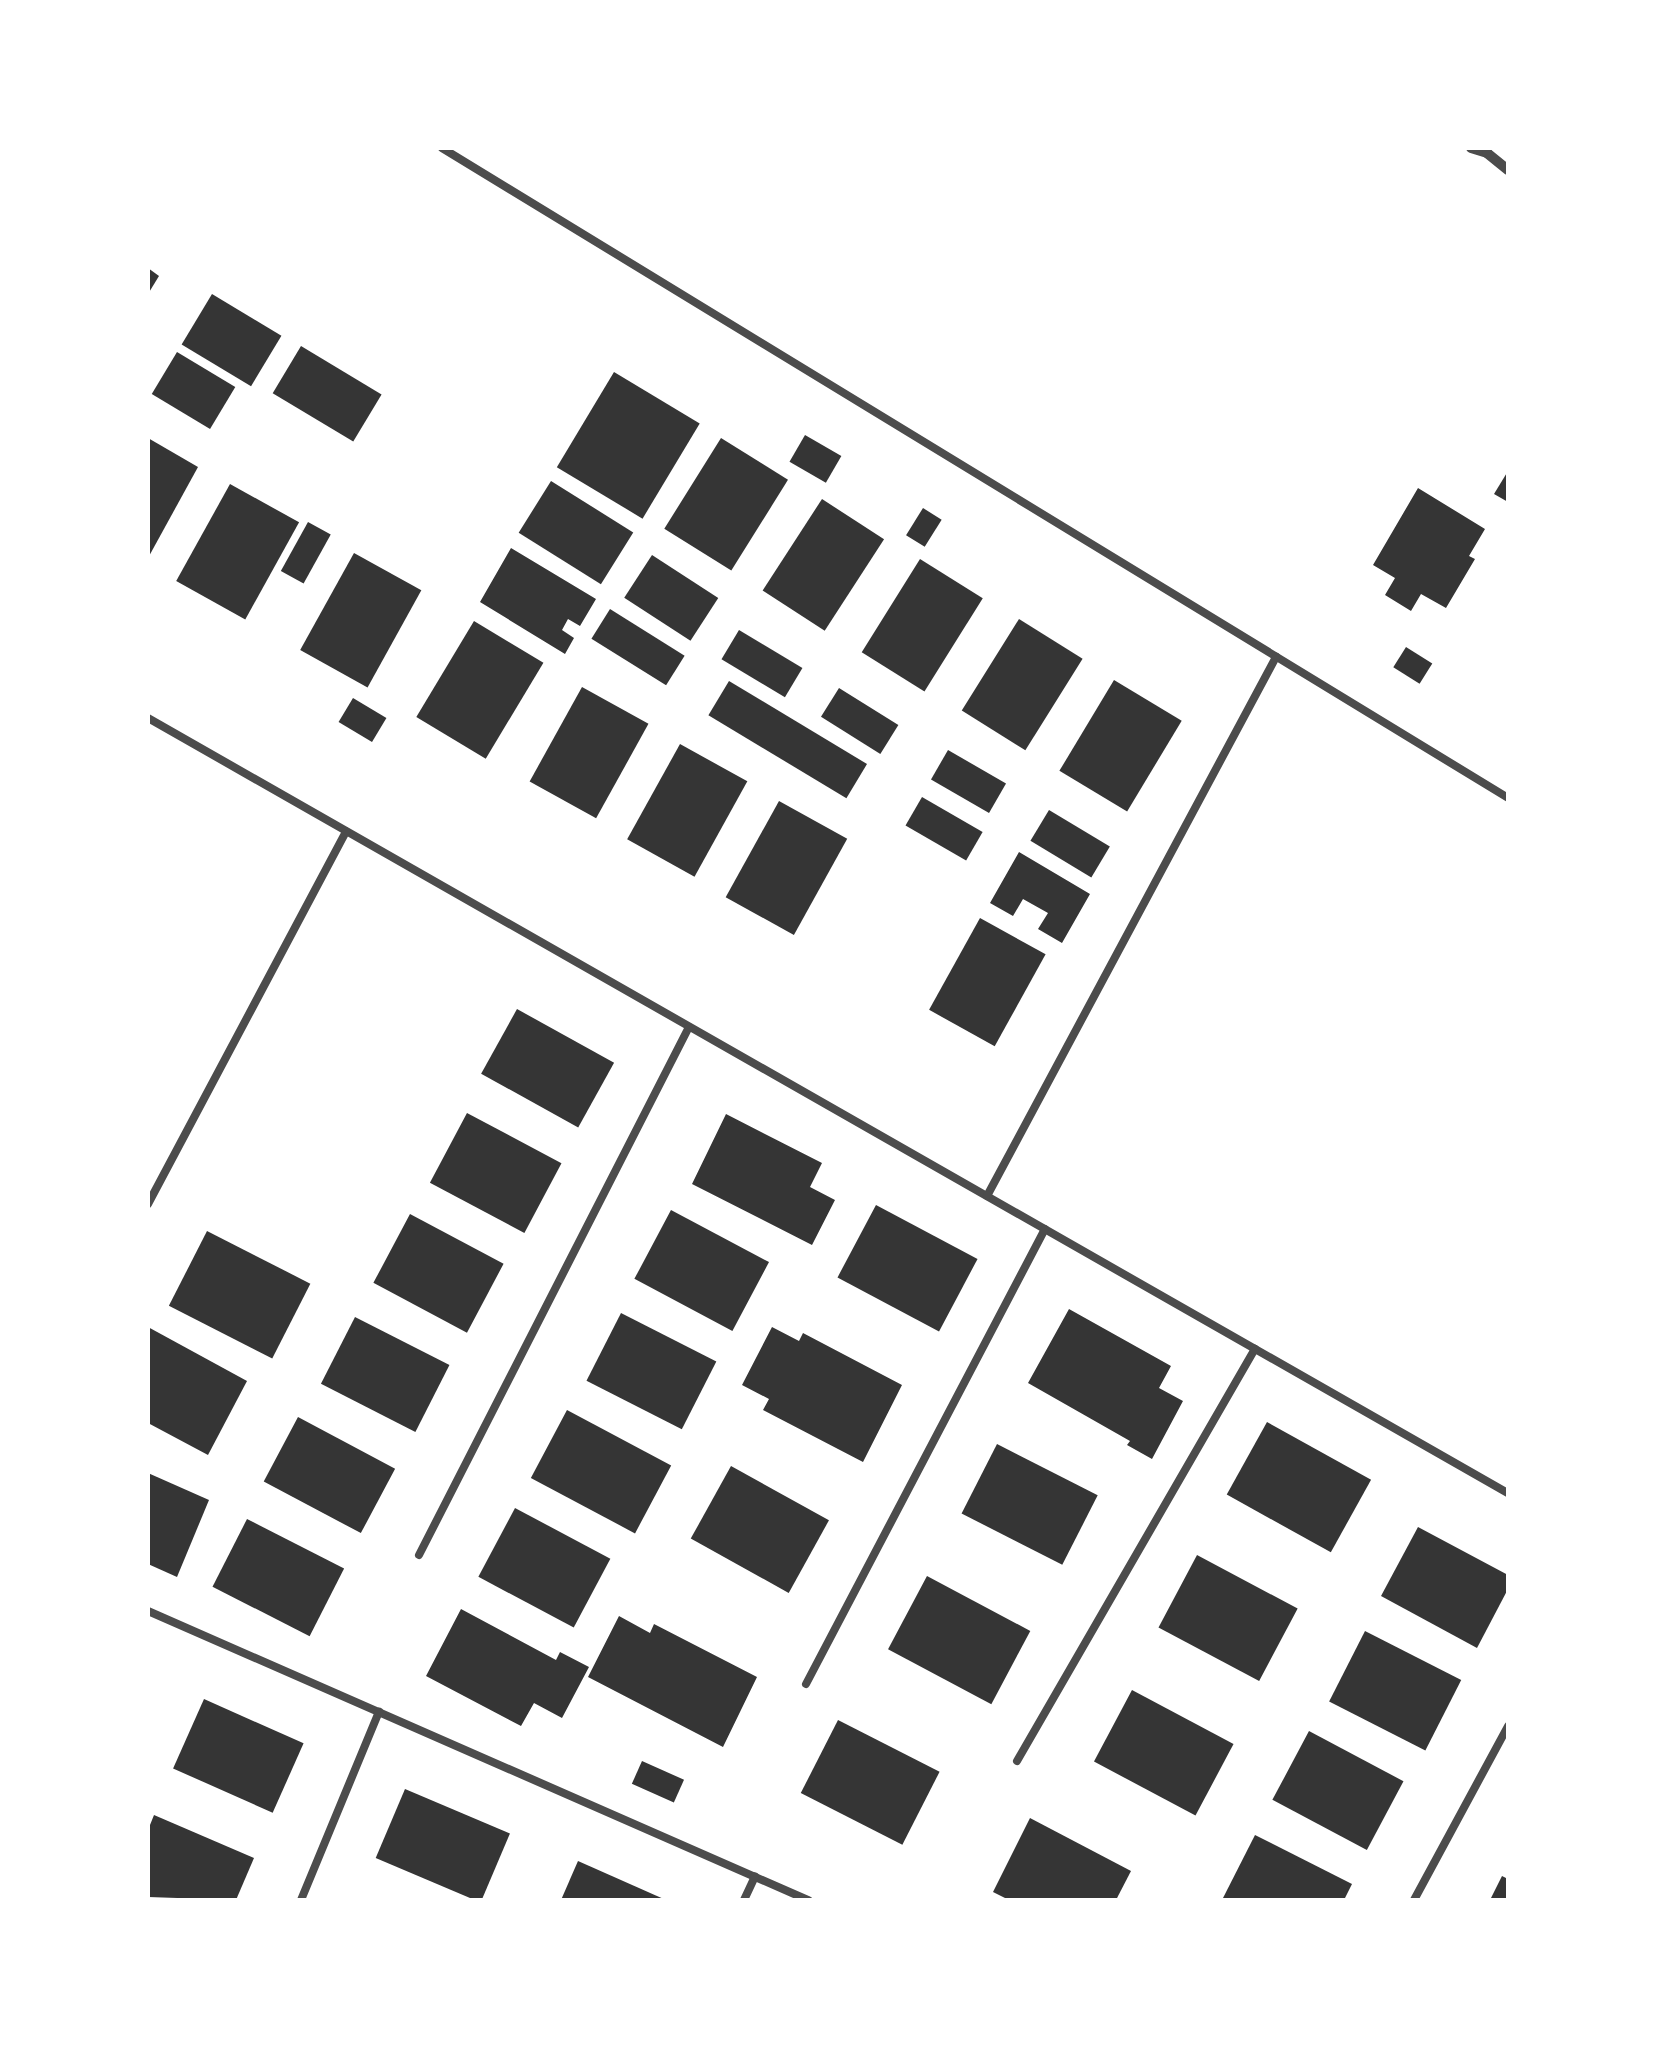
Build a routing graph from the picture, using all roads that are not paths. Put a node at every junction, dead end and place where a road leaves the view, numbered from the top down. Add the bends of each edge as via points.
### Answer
1 (442, 148) edge
2 (1471, 148) edge
3 (1508, 170) edge
4 (1276, 656) junction
5 (148, 718) edge
6 (1508, 798) edge
7 (346, 831) junction
8 (690, 1026) junction
9 (987, 1196) junction
10 (148, 1204) edge
11 (1045, 1229) junction
12 (1255, 1348) junction
13 (1508, 1493) edge
14 (419, 1555) dead end
15 (148, 1612) edge
16 (806, 1684) dead end
17 (379, 1712) junction
18 (1508, 1726) edge
19 (1017, 1761) dead end
20 (755, 1876) junction
21 (301, 1900) edge
22 (744, 1900) edge
23 (808, 1900) edge
24 (1414, 1900) edge

1 - 4 lane
2 - 3 street
4 - 6 lane
4 - 9 lane
5 - 7 lane
7 - 8 lane
7 - 10 lane
8 - 9 lane
8 - 14 lane
9 - 11 lane
11 - 12 lane
11 - 16 lane
12 - 13 lane
12 - 19 lane
15 - 17 lane
17 - 20 lane
17 - 21 lane
18 - 24 lane
20 - 22 lane
20 - 23 lane

